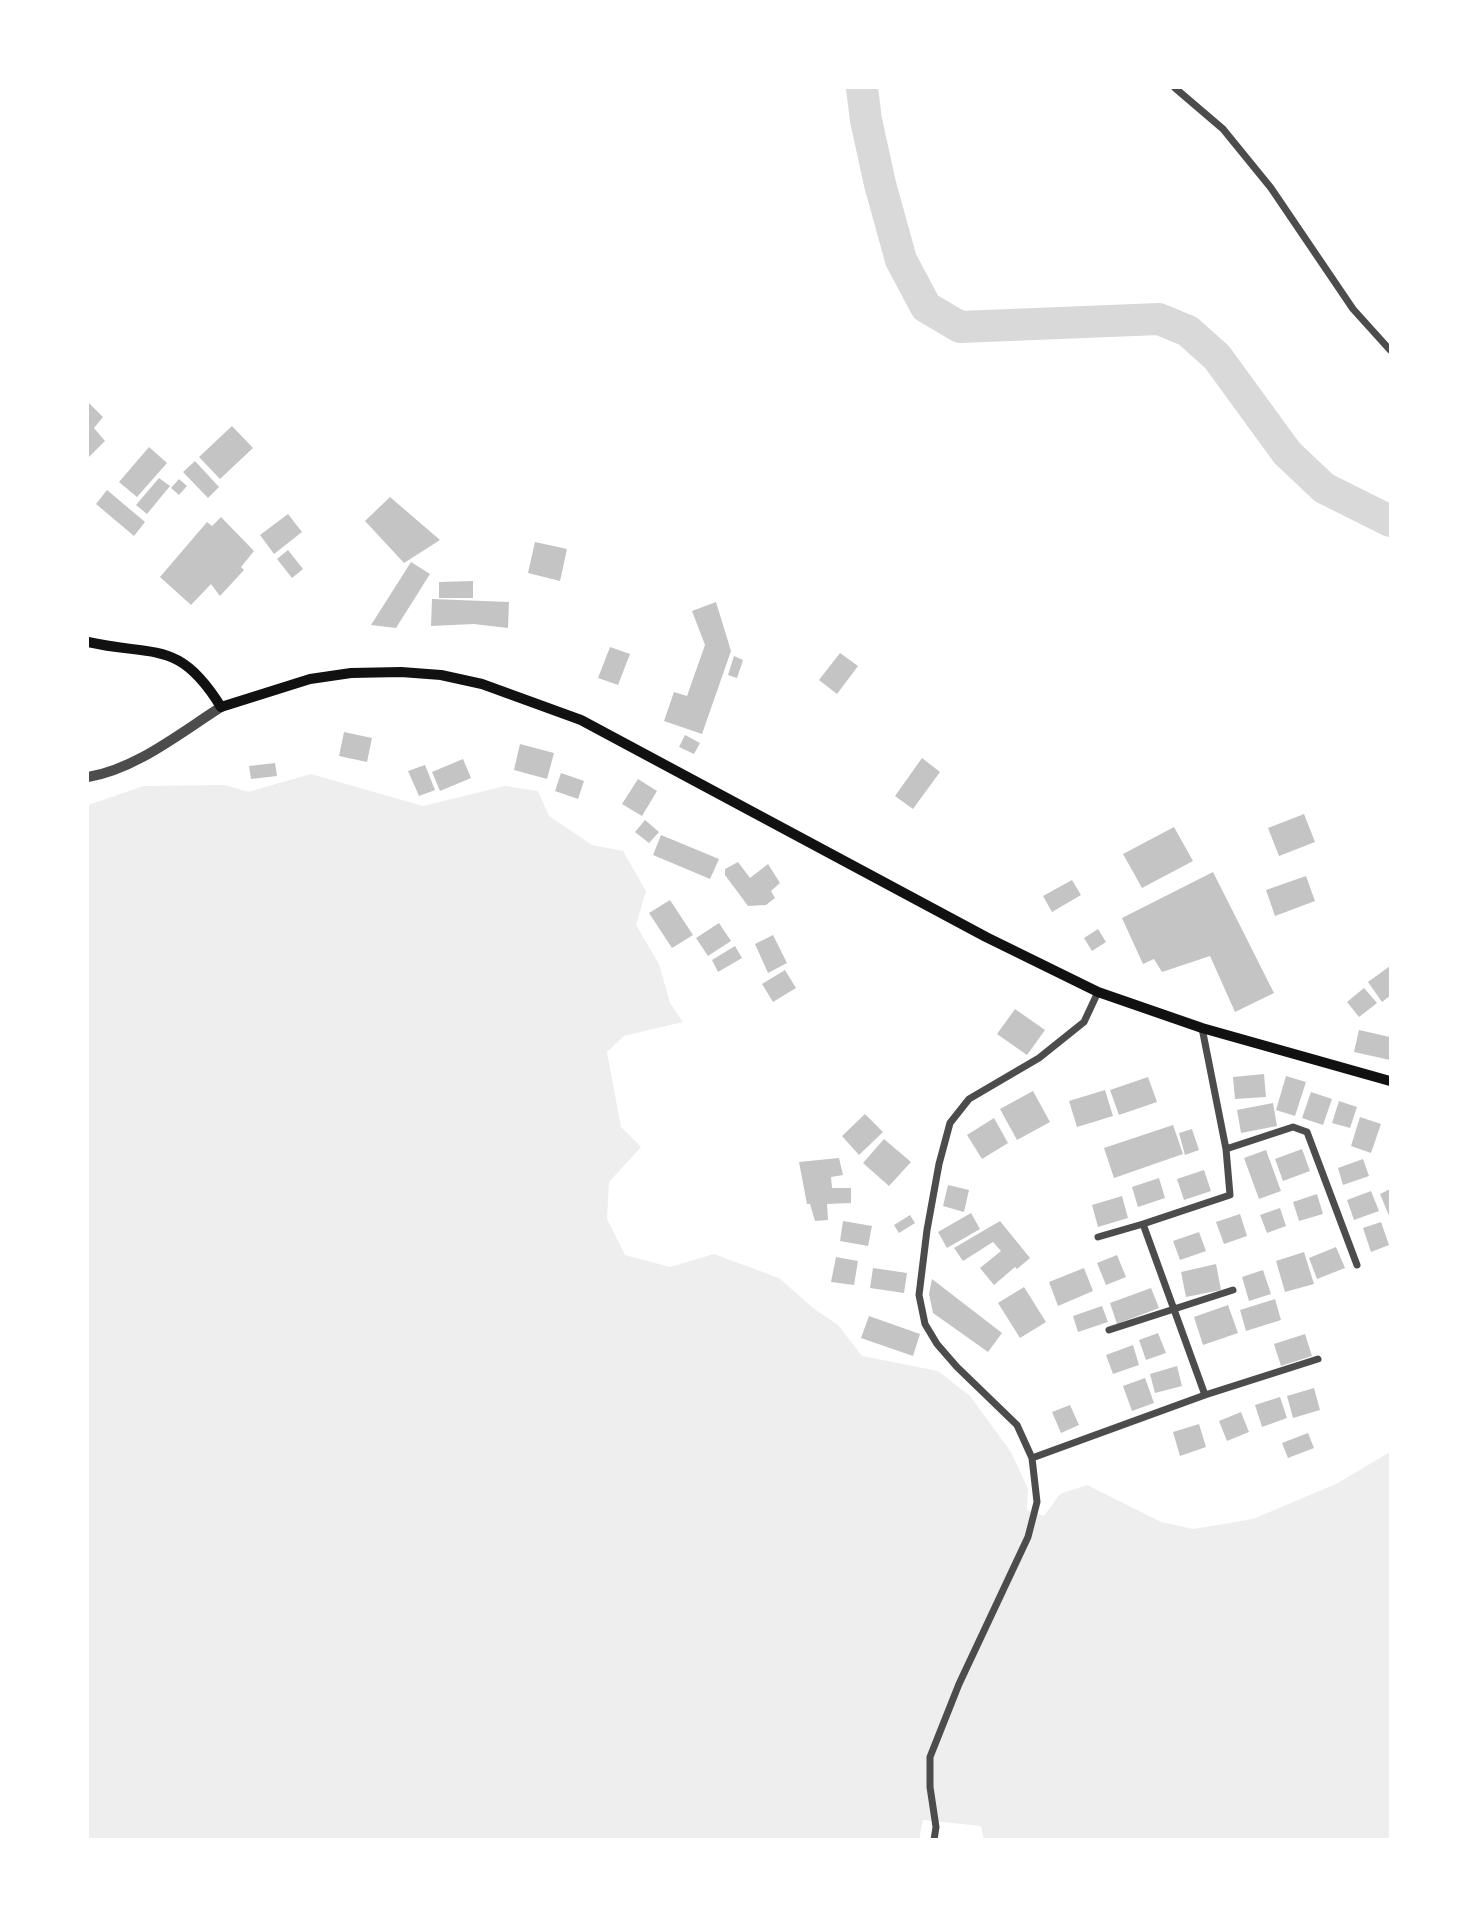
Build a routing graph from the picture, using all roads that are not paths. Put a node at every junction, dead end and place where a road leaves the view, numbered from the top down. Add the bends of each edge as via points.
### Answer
1 (1175, 88) edge
2 (1391, 350) edge
3 (88, 642) edge
4 (221, 708) junction
5 (88, 777) edge
6 (1098, 992) junction
7 (1202, 1028) junction
8 (1391, 1081) edge
9 (1226, 1149) junction
10 (1143, 1224) junction
11 (1098, 1237) dead end
12 (1357, 1265) dead end
13 (1233, 1290) dead end
14 (1174, 1310) junction
15 (1109, 1330) dead end
16 (1318, 1359) dead end
17 (1205, 1395) junction
18 (1032, 1458) junction
19 (934, 1839) edge

1 - 2 street via 1223,129 1271,188 1353,309
3 - 4 main road via 180,660 198,675
4 - 5 street via 109,774
4 - 6 main road via 310,679 351,673 428,674 482,684 581,720
6 - 7 main road
6 - 18 street via 1084,1022 1039,1058 969,1099 950,1123 927,1230 919,1295 925,1324 957,1367 1017,1425
7 - 8 main road
7 - 9 street
9 - 10 street via 1230,1195
9 - 12 street via 1293,1128 1307,1132
10 - 11 street
10 - 14 street
13 - 14 street
14 - 15 street
14 - 17 street
16 - 17 street
17 - 18 street
18 - 19 street via 1037,1502 1028,1537 930,1757

